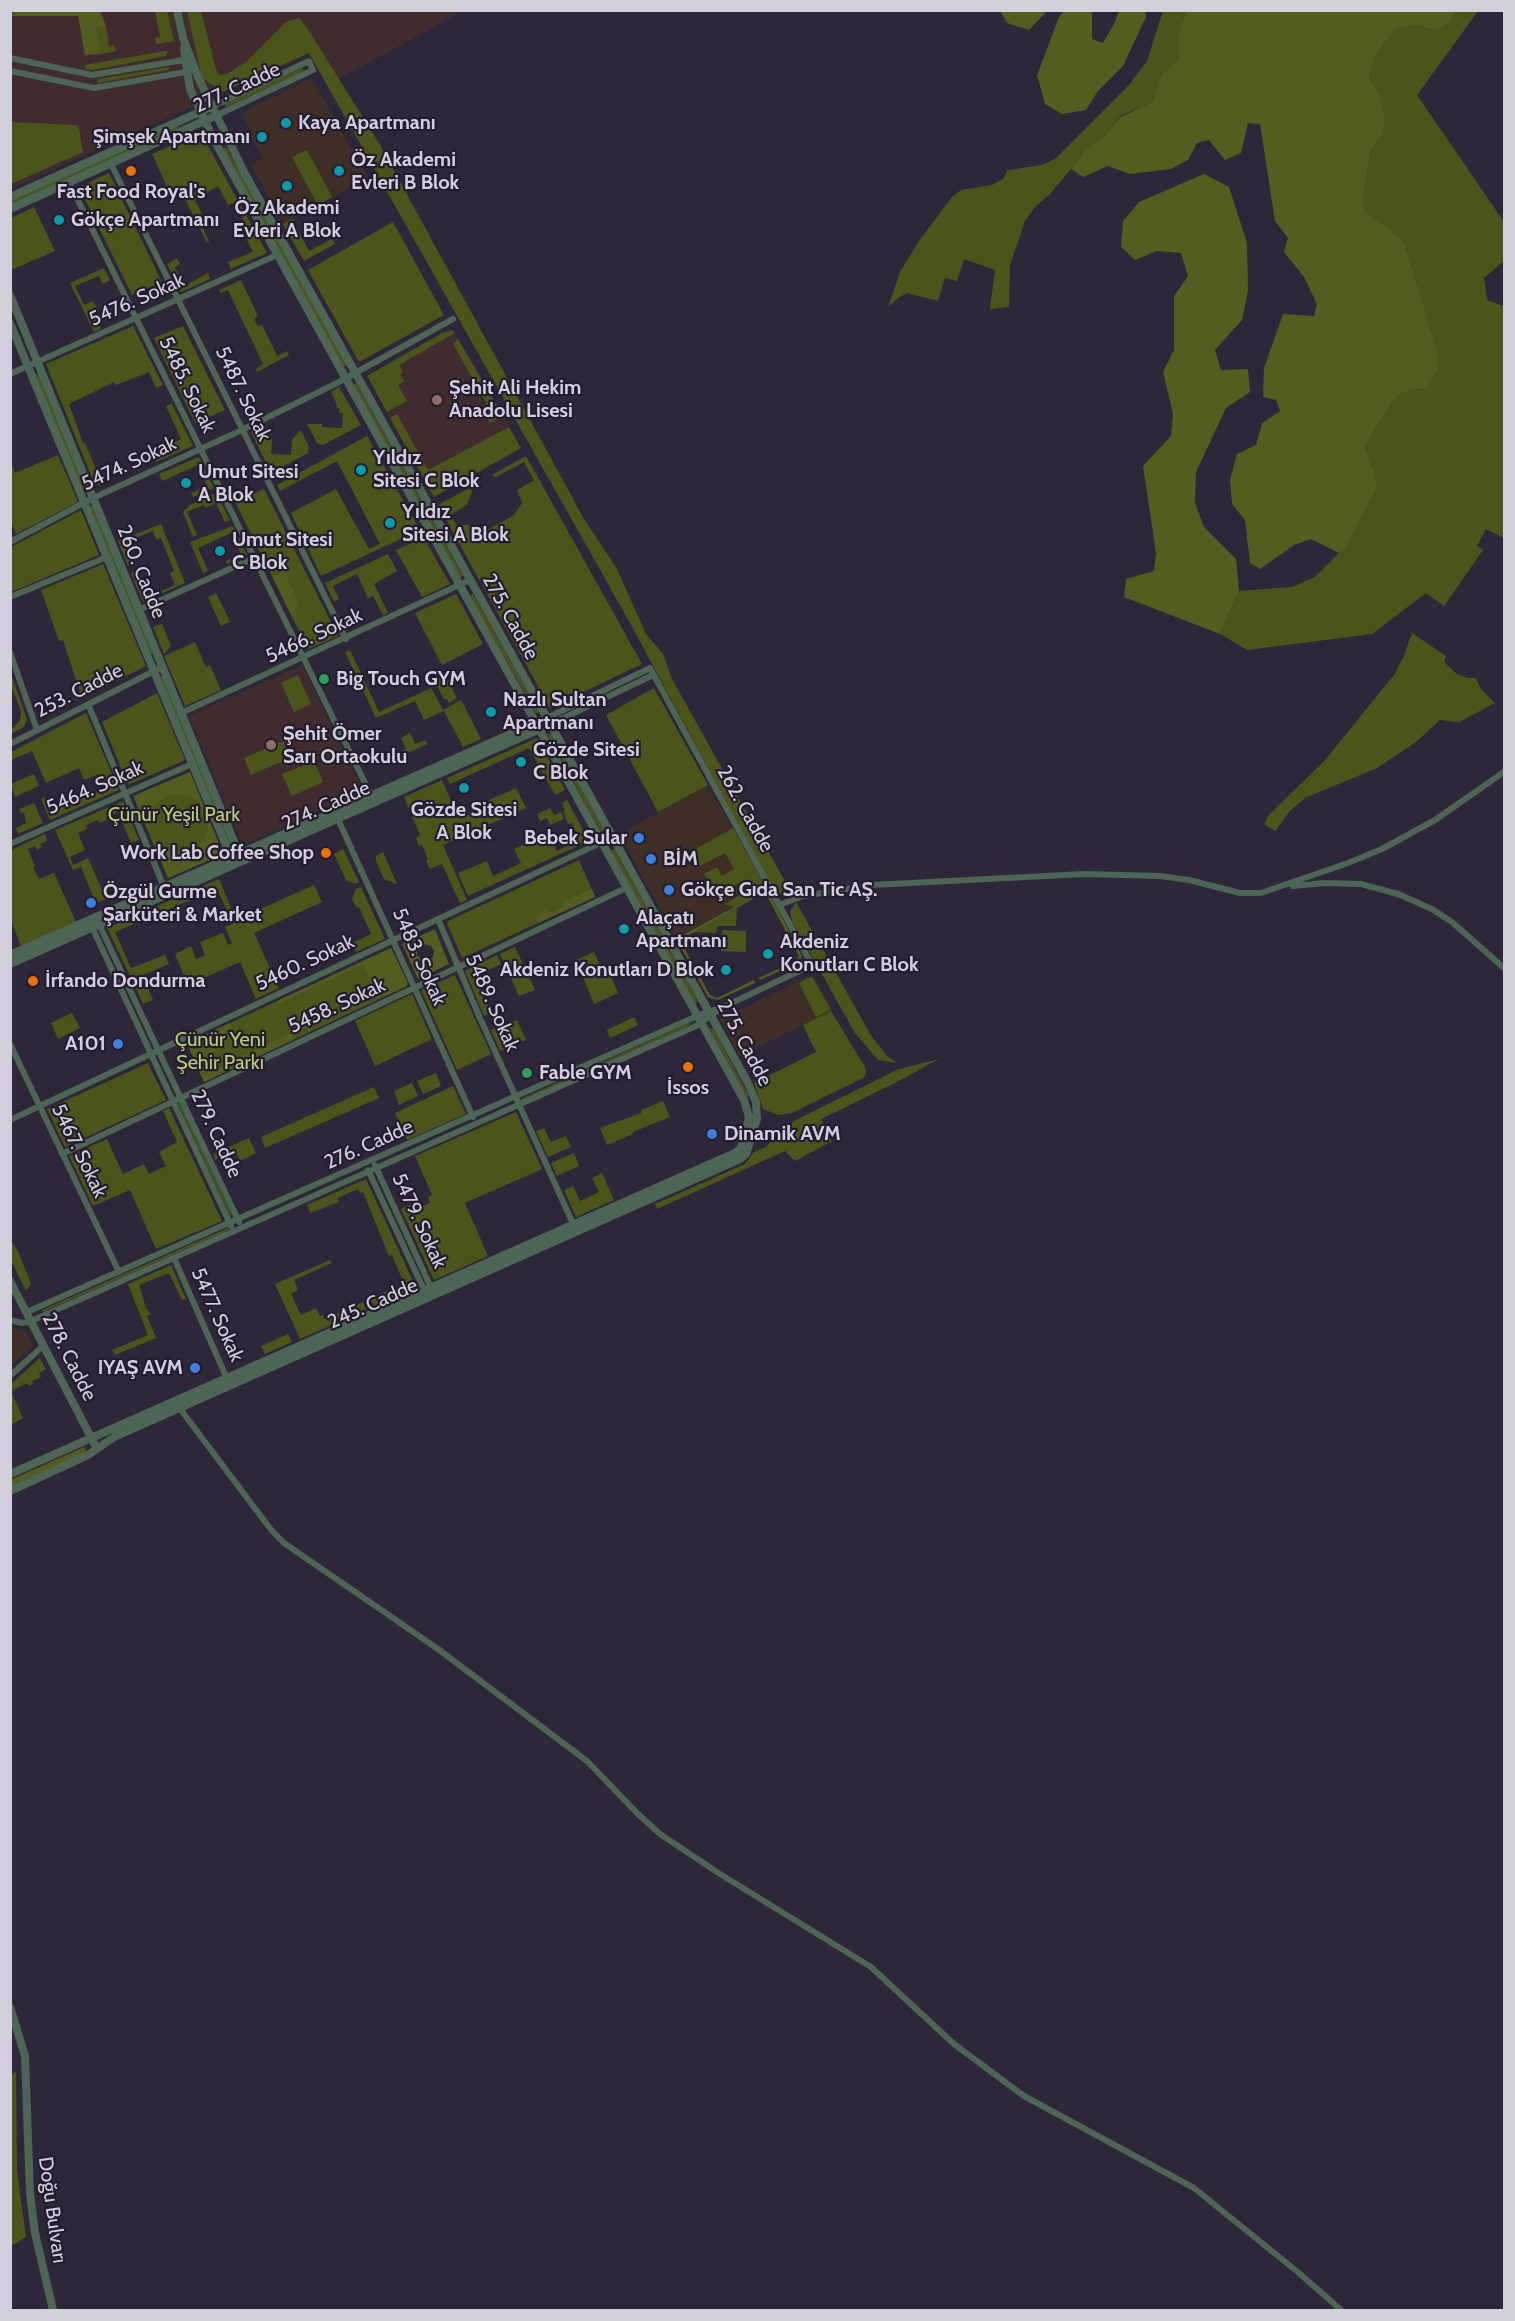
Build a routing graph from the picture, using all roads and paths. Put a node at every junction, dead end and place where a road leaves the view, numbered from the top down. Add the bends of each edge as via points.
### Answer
1 (177, 10) edge
2 (183, 38) junction
3 (10, 58) edge
4 (184, 60) junction
5 (10, 71) edge
6 (186, 72) junction
7 (81, 74) junction
8 (83, 87) junction
9 (211, 107) junction
10 (200, 112) junction
11 (215, 116) junction
12 (205, 121) junction
13 (111, 164) junction
14 (69, 182) junction
15 (10, 197) edge
16 (10, 209) edge
17 (277, 255) junction
18 (10, 295) edge
19 (178, 300) junction
20 (137, 319) junction
21 (453, 319) dead end
22 (10, 323) edge
23 (38, 363) junction
24 (29, 367) junction
25 (355, 373) junction
26 (10, 374) edge
27 (345, 379) junction
28 (242, 430) junction
29 (201, 449) junction
30 (93, 498) junction
31 (84, 503) junction
32 (11, 539) edge
33 (107, 557) junction
34 (254, 558) junction
35 (470, 580) junction
36 (460, 586) junction
37 (10, 597) edge
38 (139, 610) junction
39 (346, 639) junction
40 (10, 652) edge
41 (304, 658) junction
42 (162, 667) junction
43 (154, 671) junction
44 (652, 672) joint
45 (88, 704) junction
46 (181, 713) junction
47 (549, 721) junction
48 (538, 726) junction
49 (37, 730) junction
50 (10, 744) edge
51 (192, 764) junction
52 (1504, 772) edge
53 (126, 792) junction
54 (371, 795) junction
55 (336, 815) junction
56 (613, 837) junction
57 (601, 843) junction
58 (10, 844) edge
59 (236, 859) junction
60 (164, 887) junction
61 (1284, 887) junction
62 (626, 888) junction
63 (779, 905) junction
64 (438, 919) junction
65 (93, 922) junction
66 (394, 940) junction
67 (10, 955) edge
68 (10, 964) edge
69 (812, 965) joint
70 (458, 968) junction
71 (1504, 968) edge
72 (415, 988) junction
73 (710, 1014) junction
74 (699, 1020) junction
75 (10, 1044) edge
76 (158, 1050) junction
77 (151, 1054) junction
78 (516, 1097) junction
79 (181, 1098) junction
80 (173, 1102) junction
81 (519, 1105) junction
82 (39, 1106) junction
83 (753, 1111) junction
84 (473, 1117) junction
85 (10, 1120) edge
86 (745, 1148) joint
87 (62, 1154) junction
88 (373, 1161) junction
89 (365, 1164) junction
90 (376, 1168) junction
91 (368, 1172) junction
92 (238, 1220) junction
93 (230, 1223) junction
94 (242, 1228) junction
95 (575, 1228) junction
96 (234, 1232) junction
97 (174, 1258) junction
98 (119, 1272) junction
99 (10, 1281) edge
100 (429, 1294) junction
101 (27, 1312) junction
102 (10, 1320) edge
103 (32, 1321) junction
104 (44, 1345) junction
105 (10, 1376) edge
106 (229, 1382) junction
107 (177, 1404) junction
108 (91, 1437) junction
109 (97, 1449) junction
110 (10, 1474) edge
111 (10, 1491) edge
112 (11, 2007) edge
113 (13, 2020) edge
114 (53, 2310) edge
115 (1341, 2310) edge

1 - 2 street
2 - 4 street, 275. Cadde
2 - 9 street, 275. Cadde
3 - 7 street
4 - 6 street, 275. Cadde
4 - 7 street via 98,75
5 - 8 street
6 - 8 street
6 - 10 street, 275. Cadde
7 - 8 street
9 - 10 street, 277. Cadde
9 - 11 street, 275. Cadde
9 - 11 street, 277. Cadde via 309,61 314,70
10 - 12 street, 275. Cadde
10 - 15 street, 277. Cadde
11 - 12 street, 277. Cadde
11 - 25 street, 275. Cadde
12 - 13 street, 277. Cadde
12 - 17 street, 275. Cadde
13 - 14 street, 277. Cadde
13 - 19 street, 5487. Sokak
14 - 16 street, 277. Cadde
14 - 20 street, 5485. Sokak
17 - 19 street, 5476. Sokak
17 - 27 street, 275. Cadde
18 - 23 street, 260. Cadde
19 - 20 street, 5476. Sokak
19 - 28 street, 5487. Sokak
20 - 23 street, 5476. Sokak
20 - 29 street, 5485. Sokak
21 - 25 street, 5474. Sokak
22 - 24 street, 260. Cadde
23 - 24 street, 5476. Sokak
23 - 30 street, 260. Cadde
24 - 26 street, 5476. Sokak
24 - 31 street, 260. Cadde
25 - 27 street, 5474. Sokak
25 - 35 street, 275. Cadde
27 - 28 street, 5474. Sokak
27 - 36 street, 275. Cadde
28 - 29 street, 5474. Sokak
28 - 39 street, 5487. Sokak
29 - 30 street, 5474. Sokak
29 - 34 street, 5485. Sokak
30 - 31 street, 5474. Sokak
30 - 38 street, 260. Cadde
31 - 32 street, 5474. Sokak
31 - 33 street, 260. Cadde
33 - 37 street
33 - 43 street, 260. Cadde
34 - 38 street
34 - 41 street, 5485. Sokak
35 - 36 street, 5466. Sokak
35 - 47 street, 275. Cadde
36 - 39 street, 5466. Sokak
36 - 48 street, 275. Cadde
38 - 42 street, 260. Cadde
39 - 41 street, 5466. Sokak
40 - 49 street
41 - 46 street, 5466. Sokak
41 - 54 street, 5485. Sokak
42 - 43 street, 253. Cadde
42 - 46 street, 260. Cadde
43 - 45 street, 253. Cadde
43 - 51 street, 260. Cadde
44 - 47 street, 274. Cadde
44 - 63 street, 262. Cadde
45 - 49 street, 253. Cadde
45 - 53 street
46 - 59 street, 260. Cadde
47 - 48 street, 274. Cadde
47 - 56 street, 275. Cadde
48 - 54 street, 274. Cadde
48 - 55 street, 274. Cadde
48 - 57 street, 275. Cadde
49 - 50 street, 253. Cadde
51 - 53 street, 5464. Sokak
51 - 59 street, 260. Cadde
52 - 61 street via 1435,820 1382,849
53 - 58 street, 5464. Sokak
53 - 60 street
54 - 55 street, 274. Cadde
55 - 59 street, 274. Cadde
55 - 66 street, 5483. Sokak
56 - 57 street, 5460. Sokak
56 - 73 street, 275. Cadde
57 - 62 street, 275. Cadde
57 - 64 street, 5460. Sokak
59 - 60 street
59 - 65 street, 274. Cadde
60 - 65 street
61 - 63 street via 1246,894 1160,876 1054,874 872,885 803,896
61 - 71 street via 1348,883 1398,894 1452,922
62 - 70 street, 5458. Sokak
62 - 74 street, 275. Cadde
63 - 69 street, 262. Cadde
64 - 66 street, 5460. Sokak
64 - 70 street, 5489. Sokak
65 - 67 street
65 - 68 street, 274. Cadde
65 - 76 street, 279. Cadde
65 - 77 street, 279. Cadde
66 - 72 street, 5483. Sokak
66 - 76 street, 5460. Sokak
69 - 73 street, 276. Cadde
70 - 72 street, 5458. Sokak
70 - 78 street, 5489. Sokak
72 - 79 street, 5458. Sokak
72 - 84 street, 5483. Sokak
73 - 74 street, 276. Cadde
73 - 83 street, 275. Cadde via 752,1092
74 - 78 street, 276. Cadde
74 - 81 street, 276. Cadde
74 - 83 street, 275. Cadde
75 - 82 street, 5467. Sokak
76 - 77 street, 5460. Sokak
76 - 79 street, 279. Cadde
77 - 80 street, 279. Cadde
77 - 82 street, 5460. Sokak
78 - 81 street, 5489. Sokak
78 - 84 street, 276. Cadde
79 - 80 street, 5458. Sokak
79 - 92 street, 279. Cadde
80 - 87 street, 5458. Sokak
80 - 93 street, 279. Cadde
81 - 90 street, 276. Cadde
81 - 95 street, 5489. Sokak
82 - 85 street, 5460. Sokak
82 - 87 street, 5467. Sokak
83 - 86 street, 275. Cadde via 756,1122
84 - 88 street, 276. Cadde
86 - 95 street, 245. Cadde via 744,1157 738,1161
87 - 98 street, 5467. Sokak
88 - 89 street, 276. Cadde
88 - 90 street, 5479. Sokak
89 - 91 street, 5479. Sokak
89 - 92 street, 276. Cadde
90 - 91 street, 276. Cadde
90 - 100 street, 5479. Sokak
91 - 94 street, 276. Cadde
91 - 100 street, 5479. Sokak
92 - 93 street, 276. Cadde
92 - 94 street, 279. Cadde
93 - 96 street, 279. Cadde
93 - 98 street, 276. Cadde
94 - 96 street, 276. Cadde
95 - 100 street, 245. Cadde
96 - 97 street, 276. Cadde
97 - 103 street, 276. Cadde
97 - 106 street, 5477. Sokak
98 - 101 street, 276. Cadde
99 - 101 street, 278. Cadde
100 - 106 street, 245. Cadde
101 - 103 street, 278. Cadde
102 - 103 street
103 - 104 street, 278. Cadde
104 - 105 street
104 - 108 street, 278. Cadde
106 - 107 street, 245. Cadde
107 - 108 street, 245. Cadde
107 - 109 street, 245. Cadde
107 - 115 street via 284,1543 451,1659 579,1755 660,1834 871,1967 954,2044 1024,2096 1194,2188
108 - 109 street, 278. Cadde
108 - 110 street, 245. Cadde
109 - 111 street, 245. Cadde
112 - 113 street, Doğu Bulvarı
113 - 114 street, Doğu Bulvarı via 22,2041 26,2069 32,2215

